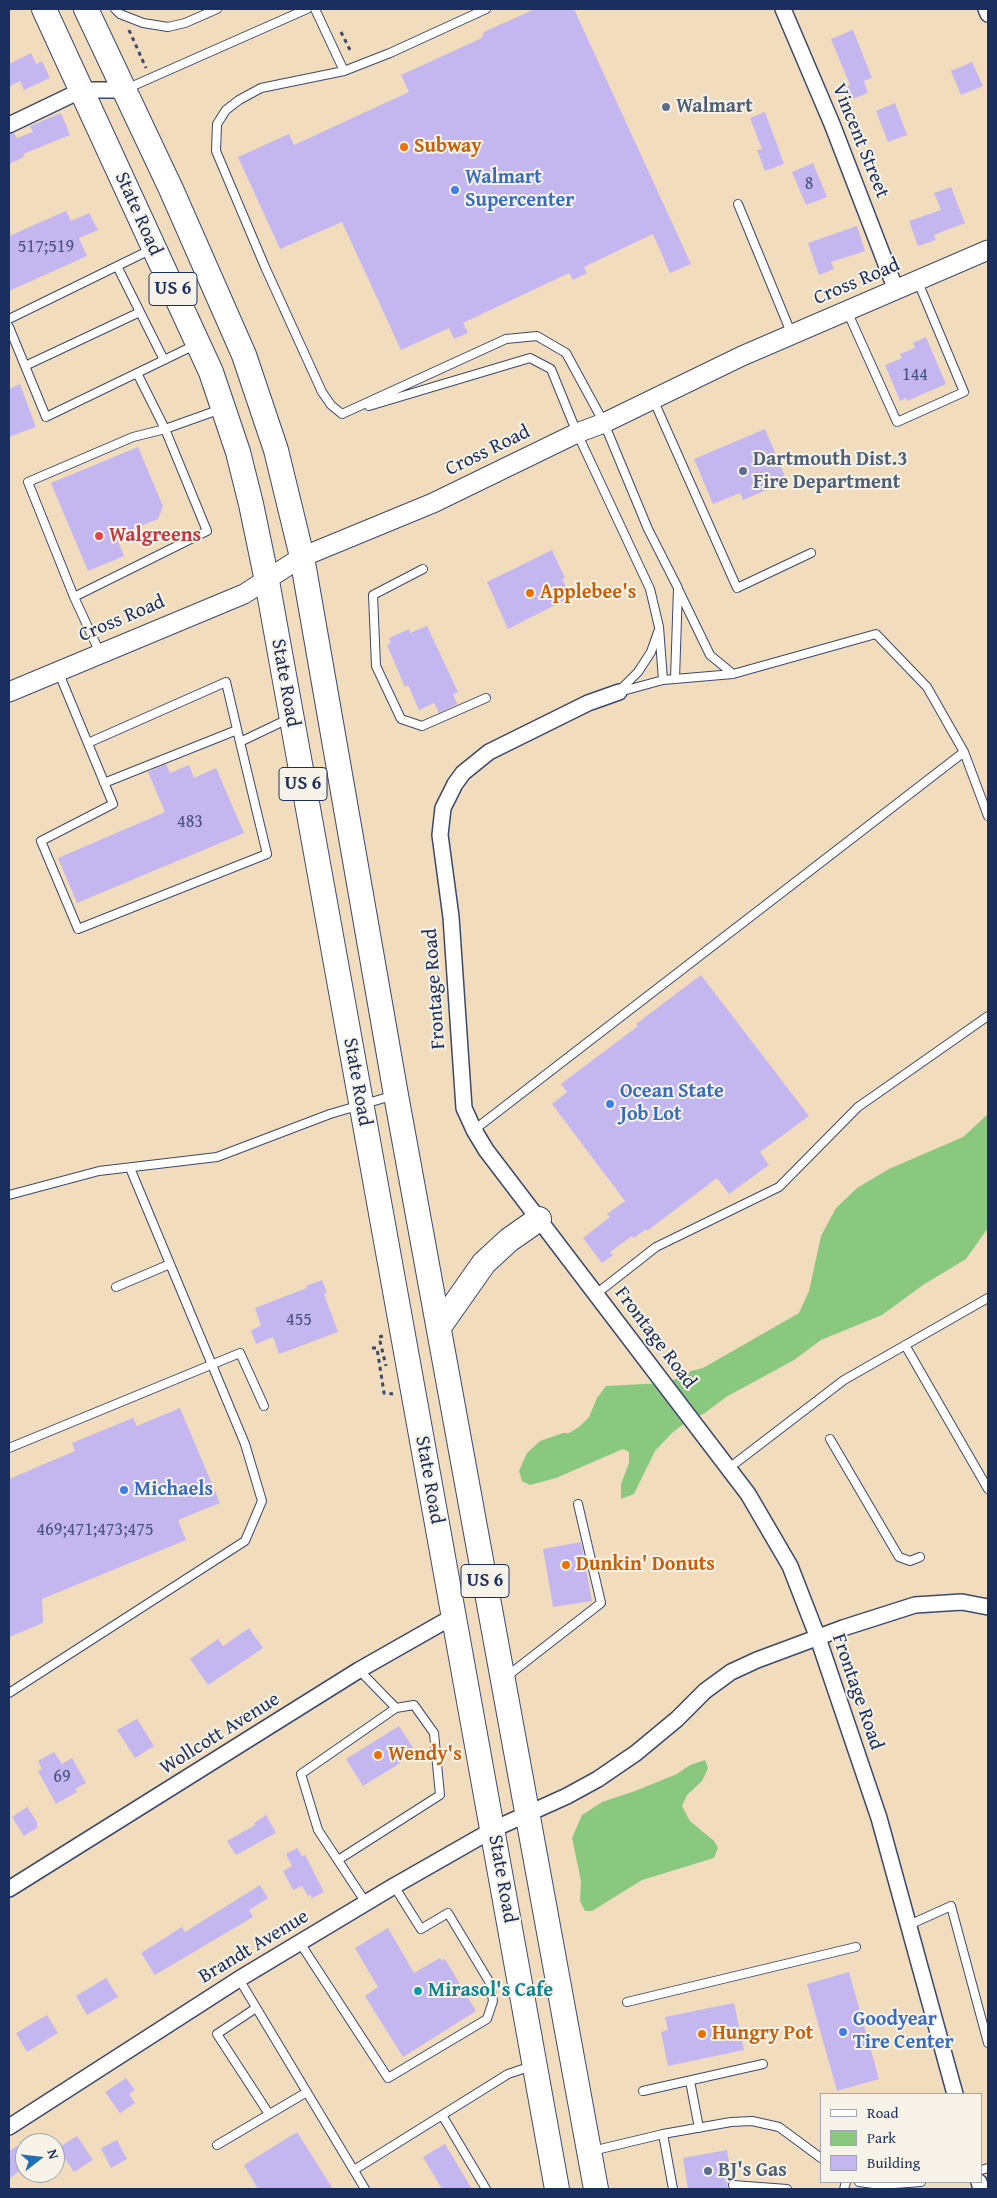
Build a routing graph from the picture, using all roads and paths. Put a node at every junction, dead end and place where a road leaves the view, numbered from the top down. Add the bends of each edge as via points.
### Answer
1 (44, 9) edge
2 (86, 9) edge
3 (115, 9) edge
4 (217, 9) edge
5 (307, 9) edge
6 (315, 9) edge
7 (486, 9) edge
8 (783, 9) edge
9 (986, 9) edge
10 (988, 14) edge
11 (128, 27) dead end
12 (146, 68) dead end
13 (344, 71) junction
14 (82, 90) junction
15 (124, 90) junction
16 (9, 125) edge
17 (738, 204) dead end
18 (154, 248) junction
19 (988, 250) edge
20 (117, 266) junction
21 (917, 281) junction
22 (896, 290) junction
23 (847, 311) junction
24 (140, 312) junction
25 (9, 319) edge
26 (9, 327) edge
27 (792, 335) junction
28 (198, 344) junction
29 (164, 360) junction
30 (25, 366) junction
31 (137, 373) junction
32 (652, 399) junction
33 (223, 408) junction
34 (342, 414) junction
35 (604, 423) junction
36 (165, 429) junction
37 (577, 433) junction
38 (811, 553) dead end
39 (302, 558) junction
40 (423, 569) dead end
41 (267, 581) junction
42 (678, 588) junction
43 (74, 596) junction
44 (659, 627) junction
45 (100, 653) junction
46 (58, 671) junction
47 (733, 674) junction
48 (675, 679) junction
49 (663, 680) junction
50 (9, 692) edge
51 (619, 692) junction
52 (486, 698) dead end
53 (291, 717) junction
54 (237, 730) junction
55 (88, 742) junction
56 (240, 742) junction
57 (964, 752) junction
58 (104, 782) junction
59 (988, 816) edge
60 (988, 1016) edge
61 (396, 1094) junction
62 (360, 1104) junction
63 (474, 1130) junction
64 (130, 1168) junction
65 (9, 1195) edge
66 (539, 1219) junction
67 (170, 1264) junction
68 (116, 1287) dead end
69 (596, 1294) junction
70 (988, 1298) edge
71 (439, 1327) junction
72 (386, 1336) dead end
73 (905, 1345) junction
74 (372, 1348) dead end
75 (212, 1364) junction
76 (388, 1372) dead end
77 (392, 1390) dead end
78 (264, 1406) dead end
79 (830, 1439) dead end
80 (9, 1448) edge
81 (729, 1468) junction
82 (988, 1489) edge
83 (578, 1504) dead end
84 (920, 1557) dead end
85 (988, 1607) edge
86 (454, 1616) junction
87 (818, 1638) junction
88 (359, 1670) junction
89 (503, 1680) junction
90 (9, 1693) edge
91 (396, 1708) junction
92 (528, 1814) junction
93 (494, 1829) junction
94 (338, 1860) junction
95 (394, 1886) junction
96 (9, 1889) edge
97 (366, 1903) junction
98 (909, 1925) junction
99 (300, 1943) junction
100 (856, 1947) dead end
101 (239, 1979) junction
102 (627, 2002) dead end
103 (256, 2008) junction
104 (988, 2043) edge
105 (763, 2064) dead end
106 (534, 2065) junction
107 (690, 2081) junction
108 (307, 2092) junction
109 (644, 2092) dead end
110 (955, 2093) edge
111 (269, 2114) junction
112 (442, 2116) junction
113 (9, 2127) edge
114 (699, 2128) junction
115 (663, 2134) junction
116 (217, 2145) dead end
117 (589, 2152) junction
118 (820, 2157) edge
119 (354, 2170) junction
120 (901, 2183) edge
121 (881, 2184) edge
122 (733, 2185) dead end
123 (365, 2189) edge
124 (486, 2189) edge
125 (557, 2189) edge
126 (596, 2189) edge
127 (673, 2189) edge
128 (787, 2189) edge

1 - 14 main road, State Road / US 6
2 - 15 main road, State Road / US 6
3 - 4 lane via 143,23 168,27
5 - 15 lane
6 - 13 lane
7 - 13 lane
8 - 22 street, Vincent Street via 836,133
9 - 10 street
11 - 12 path
13 - 34 lane via 261,88 239,100 226,110 217,124 216,151 322,392
14 - 15 street
14 - 16 street
14 - 18 main road, State Road / US 6
15 - 39 main road, State Road / US 6 via 244,355 276,450
17 - 27 lane
18 - 20 lane
18 - 28 main road, State Road / US 6
19 - 21 street, Cross Road
20 - 24 lane
20 - 25 lane
21 - 22 street, Cross Road
21 - 23 lane via 964,392 897,422
22 - 23 street, Cross Road
23 - 27 street, Cross Road
24 - 29 lane
24 - 30 lane
26 - 30 lane
27 - 32 street, Cross Road
28 - 29 lane
28 - 33 main road, State Road / US 6
29 - 31 lane
30 - 31 lane via 46,418
31 - 36 lane
32 - 35 street, Cross Road
32 - 38 lane via 737,588
33 - 36 lane
33 - 41 main road, State Road / US 6 via 238,452
34 - 35 lane via 506,338 537,336 566,353
34 - 37 lane via 530,358 551,369
35 - 37 street, Cross Road
35 - 42 lane via 648,529
36 - 43 lane via 207,531
36 - 43 lane via 133,437 28,482
37 - 39 street, Cross Road via 433,503
37 - 44 lane via 650,589
39 - 41 street, Cross Road
39 - 61 main road, State Road / US 6
40 - 52 lane via 372,595 376,666 401,719 422,726
41 - 45 street, Cross Road via 244,594
41 - 53 main road, State Road / US 6
42 - 47 lane via 710,654
42 - 48 lane
43 - 45 lane
44 - 49 lane
44 - 51 lane via 651,652
45 - 46 street, Cross Road
46 - 50 street, Cross Road
46 - 55 lane
47 - 48 lane
47 - 57 lane via 876,634 927,687
48 - 49 lane
49 - 51 lane
51 - 63 street, Frontage Road via 488,752 455,784 443,808 440,835 451,917 462,1095
53 - 56 lane
53 - 62 main road, State Road / US 6
54 - 55 lane via 226,682
54 - 56 lane
54 - 58 lane
55 - 58 lane
56 - 58 lane via 267,854 78,929 41,841 114,804
57 - 59 lane
57 - 63 lane
60 - 69 lane via 858,1107 779,1187 656,1247
61 - 62 lane
61 - 71 main road, State Road / US 6
62 - 64 lane via 217,1157
62 - 86 main road, State Road / US 6
63 - 66 street, Frontage Road
64 - 65 lane via 99,1172
64 - 67 lane
66 - 69 street, Frontage Road
66 - 71 main road via 484,1263
67 - 68 lane
67 - 75 lane
69 - 81 street, Frontage Road
70 - 73 lane
71 - 89 main road, State Road / US 6
72 - 76 path via 379,1337
73 - 81 lane via 844,1380
73 - 82 lane
74 - 77 path via 377,1348 384,1393 393,1394
75 - 78 lane via 240,1353
75 - 80 lane
75 - 90 lane via 245,1444 262,1501 245,1541
79 - 84 lane via 899,1557 910,1561
81 - 87 street, Frontage Road via 790,1566
83 - 89 lane via 601,1603
85 - 87 street, Brandt Avenue via 962,1602 915,1605
86 - 88 street, Wollcott Avenue
86 - 93 main road, State Road / US 6
87 - 92 street, Brandt Avenue via 731,1672 616,1767 581,1790
87 - 98 street, Frontage Road via 879,1818
88 - 91 lane
88 - 96 street, Wollcott Avenue
89 - 92 main road, State Road / US 6
91 - 94 lane via 301,1774 318,1830
91 - 94 lane via 414,1704 434,1733 440,1795
92 - 93 street, Brandt Avenue
92 - 117 main road, State Road / US 6
93 - 95 street, Brandt Avenue
93 - 106 main road, State Road / US 6
94 - 97 lane
95 - 97 street, Brandt Avenue
95 - 99 lane via 421,1929 448,1913 490,1983 493,2001 487,2019 388,2078
97 - 99 street, Brandt Avenue
98 - 104 lane via 951,1906
98 - 110 street, Frontage Road
99 - 101 street, Brandt Avenue
100 - 102 lane
101 - 103 lane
101 - 113 street, Brandt Avenue
103 - 108 lane
103 - 111 lane via 217,2034
105 - 107 lane
106 - 112 lane via 508,2074
106 - 125 main road, State Road / US 6
107 - 109 lane
107 - 114 lane
108 - 111 lane
108 - 119 lane
111 - 116 lane
112 - 119 lane
112 - 124 lane
114 - 115 lane
114 - 118 lane via 736,2122 766,2123 779,2127
115 - 117 lane
115 - 127 lane
117 - 126 main road, State Road / US 6
119 - 123 lane
120 - 121 lane
122 - 128 lane

